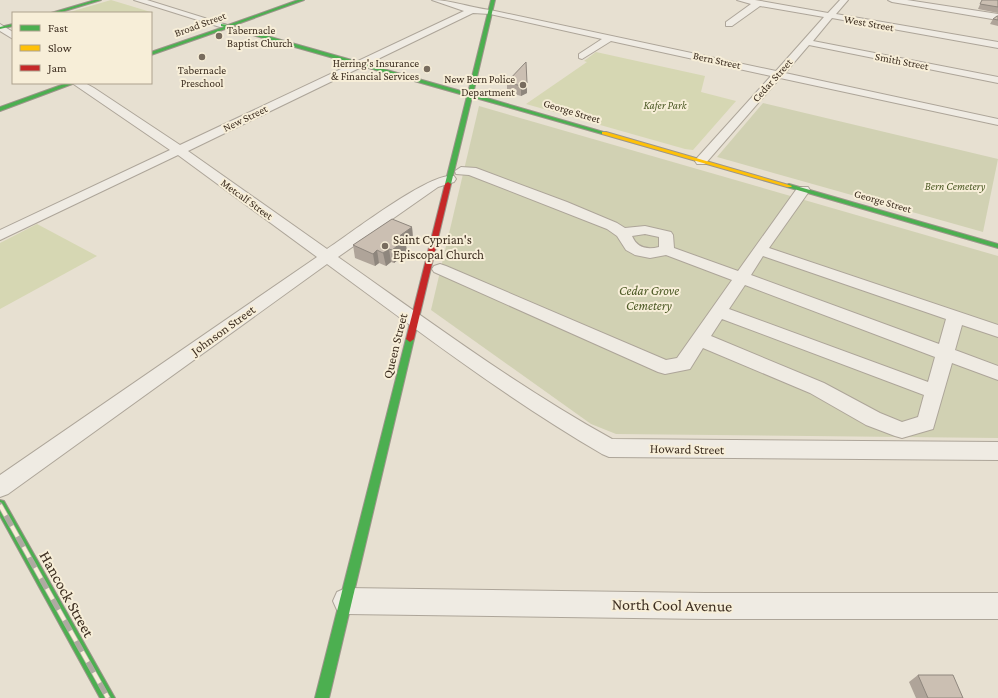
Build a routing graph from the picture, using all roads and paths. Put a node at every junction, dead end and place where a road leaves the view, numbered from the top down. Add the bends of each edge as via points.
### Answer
1 (99, 0) edge
2 (138, 0) edge
3 (293, 0) edge
4 (302, 0) edge
5 (436, 0) edge
6 (741, 0) edge
7 (844, 0) edge
8 (892, 0) edge
9 (758, 3) junction
10 (491, 5) edge
11 (471, 10) junction
12 (57, 12) edge
13 (830, 16) junction
14 (998, 17) edge
15 (12, 24) edge
16 (729, 24) dead end
17 (226, 26) junction
18 (0, 28) edge
19 (12, 35) edge
20 (610, 38) junction
21 (806, 42) junction
22 (998, 45) edge
23 (152, 50) edge
24 (152, 54) edge
25 (582, 56) dead end
26 (358, 64) junction
27 (778, 74) junction
28 (998, 80) edge
29 (56, 84) edge
30 (69, 84) edge
31 (80, 84) edge
32 (470, 94) junction
33 (0, 104) edge
34 (0, 109) edge
35 (998, 122) edge
36 (179, 150) junction
37 (701, 161) junction
38 (455, 175) junction
39 (802, 190) junction
40 (624, 234) junction
41 (0, 236) edge
42 (998, 246) edge
43 (667, 250) junction
44 (760, 250) junction
45 (328, 257) junction
46 (440, 269) dead end
47 (741, 279) junction
48 (719, 311) junction
49 (955, 317) junction
50 (415, 318) junction
51 (998, 331) edge
52 (700, 339) junction
53 (945, 352) junction
54 (998, 373) edge
55 (935, 392) junction
56 (998, 451) edge
57 (0, 487) edge
58 (0, 505) edge
59 (346, 600) junction
60 (998, 606) edge
61 (108, 698) edge
62 (322, 698) edge

1 - 12 street
2 - 17 street, George Street
3 - 17 street, Broad Street
4 - 17 street, Broad Street
5 - 11 street, Bern Street
6 - 9 street, West Street
7 - 13 street, Cedar Street
8 - 14 street
9 - 13 street, West Street
9 - 16 street
10 - 11 street, Bern Street
10 - 20 street, Bern Street
10 - 32 street, Queen Street
11 - 26 street, New Street
13 - 21 street, Cedar Street
13 - 22 street, West Street
15 - 18 street
17 - 23 street, Broad Street
17 - 24 street, Broad Street
17 - 26 street, George Street
18 - 19 street
20 - 25 street
20 - 27 street, Bern Street
21 - 27 street, Cedar Street
21 - 28 street, Smith Street
26 - 32 street, George Street
26 - 36 street, New Street
27 - 35 street, Bern Street
27 - 37 street, Cedar Street
29 - 33 street
30 - 34 street
31 - 36 street, Metcalf Street
32 - 37 street, George Street
32 - 38 street, Queen Street
36 - 41 street, New Street
36 - 45 street, Metcalf Street
37 - 39 street, George Street
38 - 40 street via 471,171 562,205 612,226
38 - 45 street, Johnson Street via 426,188
38 - 50 street, Queen Street
39 - 42 street, George Street
39 - 44 street
40 - 43 street via 625,241 644,254
40 - 43 street via 643,229 666,235
43 - 47 street
44 - 47 street
44 - 49 street
45 - 50 street, Metcalf Street
45 - 57 street, Johnson Street
46 - 52 street via 665,367 683,364
47 - 48 street
47 - 53 street
48 - 52 street
48 - 55 street
49 - 51 street
49 - 53 street
50 - 56 street, Howard Street via 465,356 555,417 609,448
50 - 59 street, Queen Street
52 - 55 street via 817,388 873,419 902,430 926,423
53 - 54 street
53 - 55 street
58 - 61 street, Hancock Street
59 - 60 street, North Cool Avenue via 705,606
59 - 62 street, Queen Street

